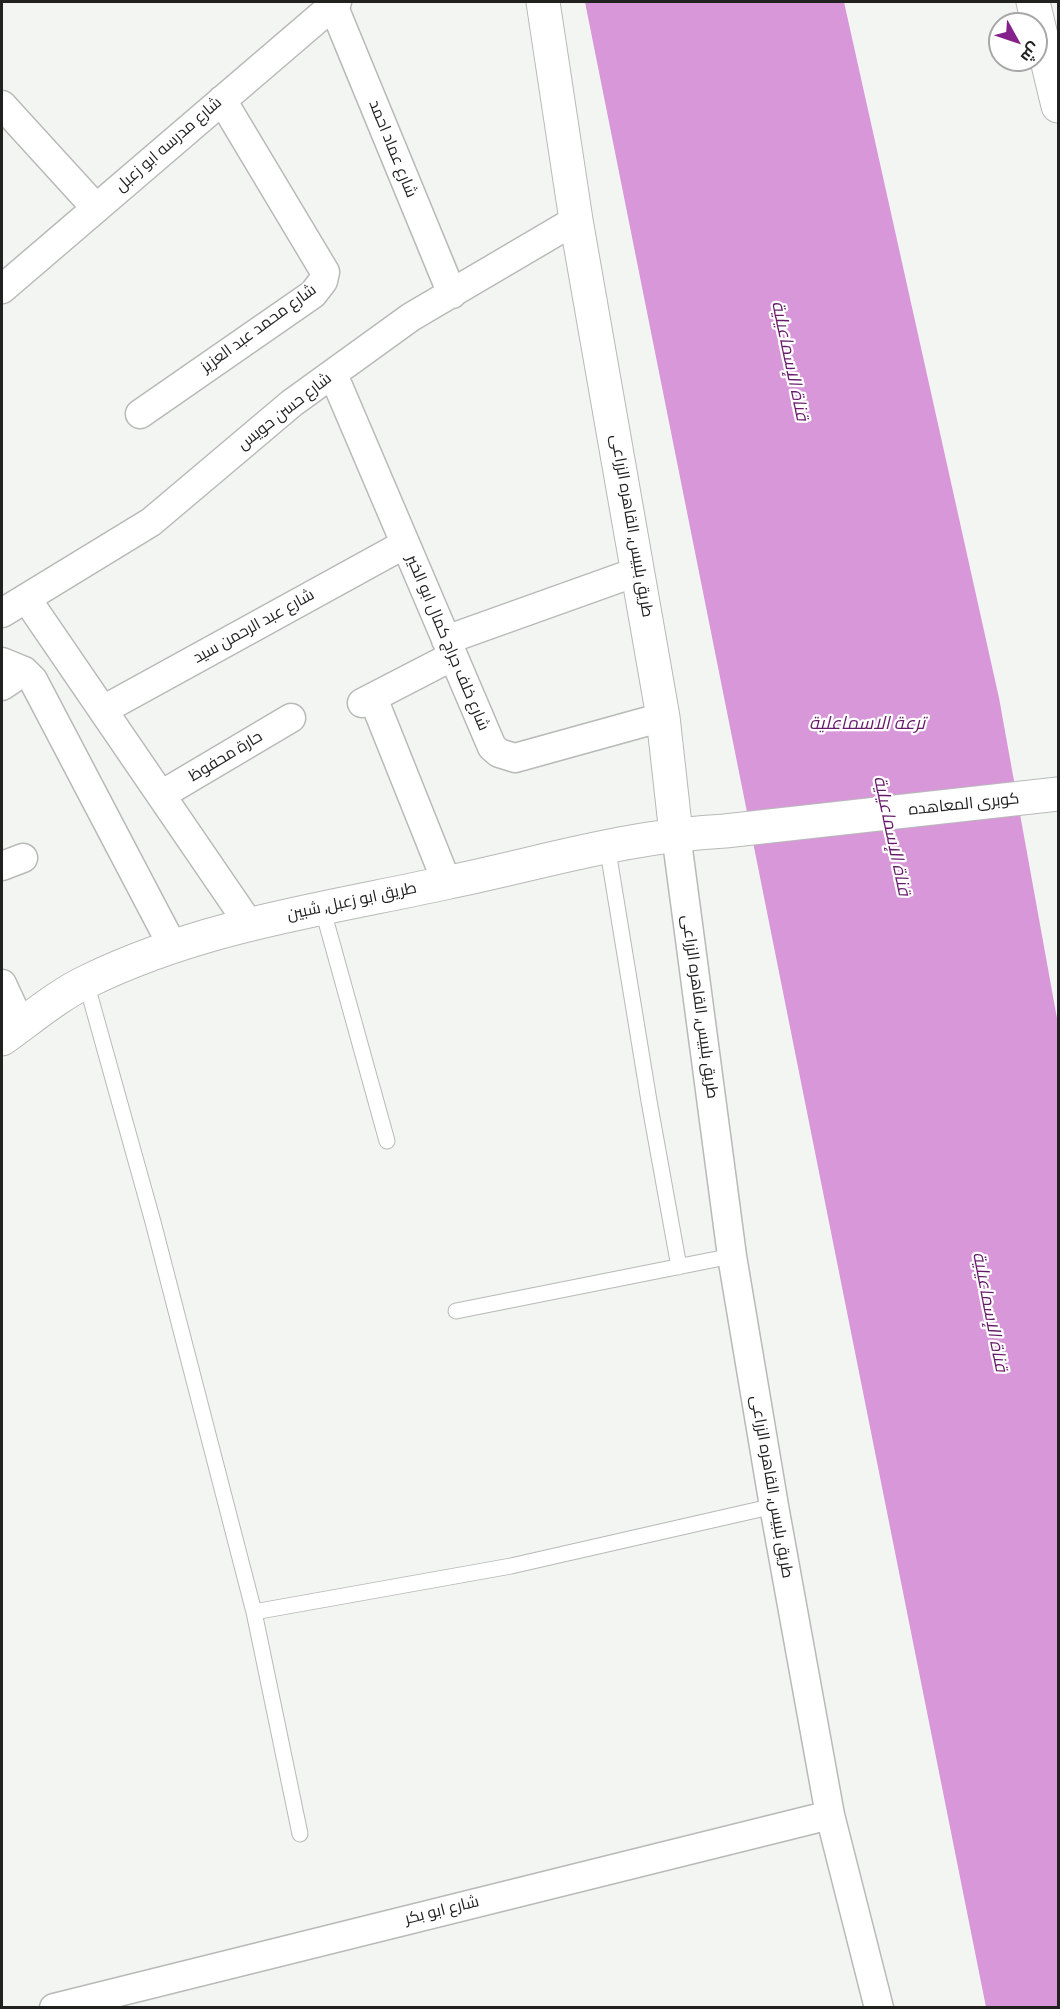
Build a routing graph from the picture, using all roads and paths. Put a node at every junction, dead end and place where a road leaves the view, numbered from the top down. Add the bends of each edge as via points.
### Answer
1 (543, 2) edge
2 (1033, 2) edge
3 (335, 3) edge
4 (222, 100) junction
5 (1059, 106) edge
6 (3, 110) edge
7 (96, 208) junction
8 (576, 220) junction
9 (2, 289) edge
10 (452, 294) junction
11 (333, 374) junction
12 (140, 414) dead end
13 (405, 544) junction
14 (639, 571) junction
15 (26, 598) junction
16 (2, 613) edge
17 (449, 648) junction
18 (9, 673) edge
19 (103, 710) junction
20 (663, 717) junction
21 (291, 718) dead end
22 (161, 795) junction
23 (1049, 795) edge
24 (725, 831) joint
25 (676, 834) junction
26 (608, 845) junction
27 (447, 883) junction
28 (322, 907) junction
29 (249, 924) junction
30 (172, 945) junction
31 (86, 981) junction
32 (2, 984) edge
33 (11, 1032) edge
34 (387, 1141) dead end
35 (732, 1256) junction
36 (679, 1267) junction
37 (456, 1311) dead end
38 (774, 1506) junction
39 (254, 1612) junction
40 (830, 1815) junction
41 (300, 1834) dead end
42 (54, 2007) edge
43 (879, 2007) edge

1 - 8 main road, طريق بلبيس, القاهره الزراعى
2 - 5 main road
3 - 4 street, شارع مدرسه ابو زعبل
3 - 10 street, شارع عماد احمد
4 - 7 street, شارع مدرسه ابو زعبل
4 - 12 street, شارع محمد عبد العزيز via 325,272 323,281 313,294
6 - 7 street
7 - 9 street, شارع مدرسه ابو زعبل
8 - 10 street, شارع حسن حويس
8 - 14 main road, طريق بلبيس, القاهره الزراعى
10 - 11 street, شارع حسن حويس via 411,317
11 - 13 street, شارع خلف جراج كمال ابو الخير
11 - 15 street, شارع حسن حويس via 292,403 151,522
13 - 17 street, شارع خلف جراج كمال ابو الخير
13 - 19 street, شارع عبد الرحمن سيد
14 - 17 street
14 - 20 main road, طريق بلبيس, القاهره الزراعى
15 - 16 street, شارع حسن حويس
15 - 19 street
17 - 20 street, شارع خلف جراج كمال ابو الخير via 492,747 507,756 524,756
17 - 27 street via 367,700
18 - 30 street via 33,680
19 - 22 street
20 - 25 main road, طريق بلبيس, القاهره الزراعى
21 - 22 street, حارة محفوظ
22 - 29 street
23 - 24 main road, كوبرى المعاهده
24 - 25 main road, طريق ابو زعبل, شبين
25 - 26 main road, طريق ابو زعبل, شبين
25 - 35 street, طريق بلبيس, القاهره الزراعى
26 - 27 main road, طريق ابو زعبل, شبين
26 - 36 lane
27 - 28 main road, طريق ابو زعبل, شبين
28 - 29 main road, طريق ابو زعبل, شبين
28 - 34 lane
29 - 30 main road, طريق ابو زعبل, شبين
30 - 31 main road, طريق ابو زعبل, شبين
31 - 33 main road, طريق ابو زعبل, شبين
31 - 39 lane
32 - 33 street
35 - 36 lane
35 - 38 street, طريق بلبيس, القاهره الزراعى
36 - 37 lane
38 - 39 lane via 511,1566
38 - 40 street, طريق بلبيس, القاهره الزراعى
39 - 41 lane
40 - 42 street, شارع ابو بكر
40 - 43 street, طريق بلبيس, القاهره الزراعى

